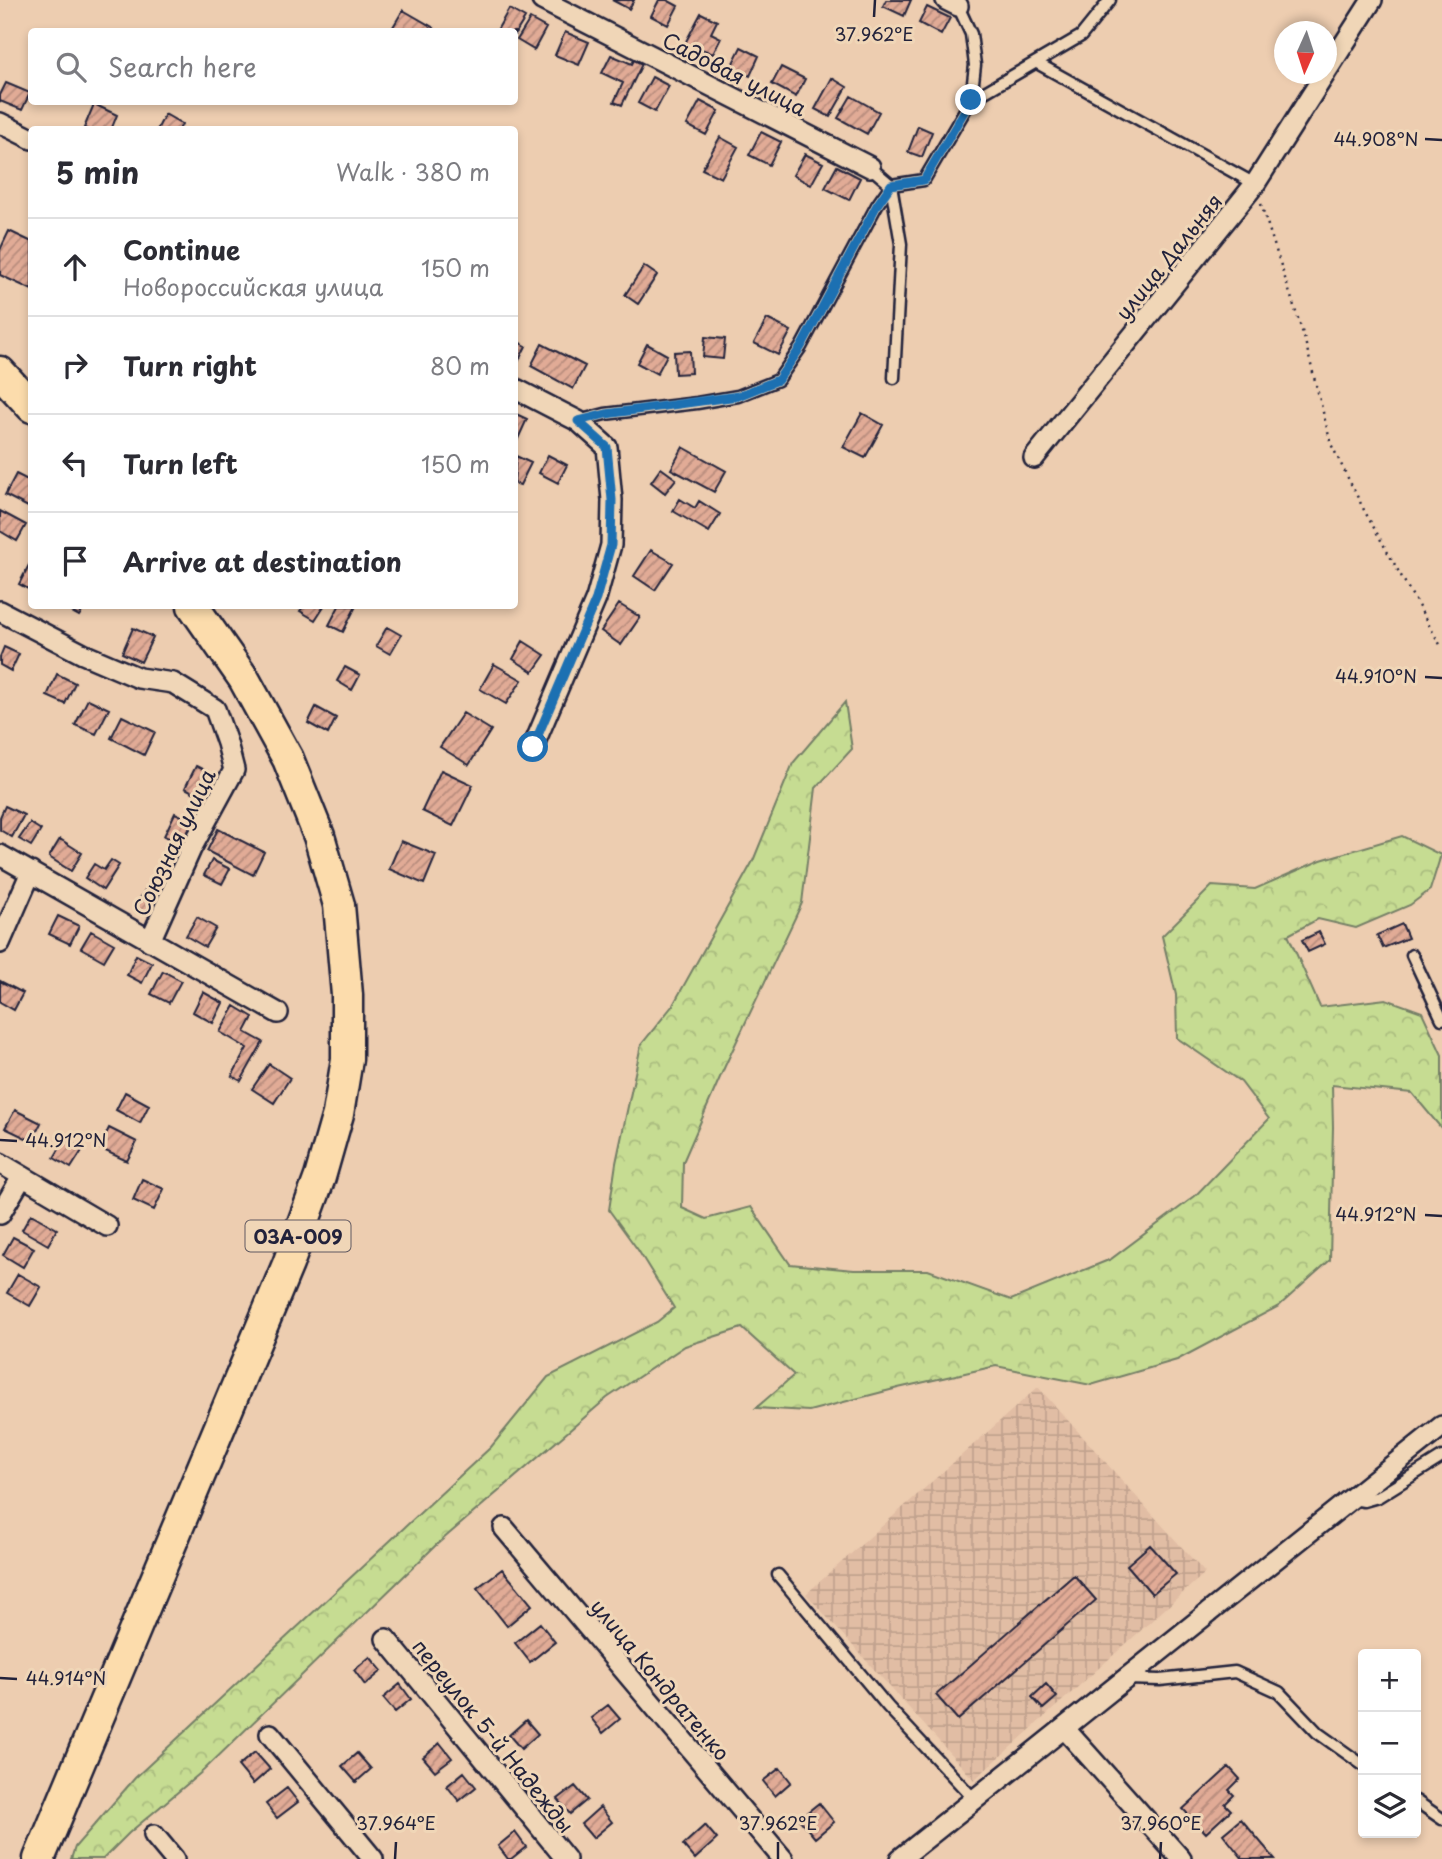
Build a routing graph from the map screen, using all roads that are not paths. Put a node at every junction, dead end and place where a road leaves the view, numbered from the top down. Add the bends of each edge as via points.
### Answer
1 (542, 0) edge
2 (1110, 0) edge
3 (1372, 0) edge
4 (952, 3) edge
5 (1337, 56) edge
6 (1037, 63) junction
7 (1319, 84) edge
8 (971, 100) junction
9 (0, 123) edge
10 (28, 137) edge
11 (870, 167) joint
12 (1255, 184) junction
13 (891, 185) junction
14 (0, 372) edge
15 (894, 378) dead end
16 (518, 390) edge
17 (28, 403) edge
18 (578, 421) junction
19 (1034, 458) dead end
20 (195, 609) edge
21 (0, 611) edge
22 (533, 747) dead end
23 (0, 855) edge
24 (31, 872) junction
25 (150, 941) junction
26 (0, 943) edge
27 (1412, 955) dead end
28 (278, 1013) dead end
29 (1442, 1019) edge
30 (0, 1163) edge
31 (22, 1177) junction
32 (0, 1214) edge
33 (107, 1226) dead end
34 (1442, 1426) edge
35 (1442, 1457) edge
36 (1351, 1499) junction
37 (504, 1528) dead end
38 (778, 1575) dead end
39 (386, 1639) dead end
40 (1126, 1679) junction
41 (1064, 1728) junction
42 (270, 1734) dead end
43 (1358, 1761) edge
44 (975, 1800) junction
45 (1421, 1804) edge
46 (1442, 1819) edge
47 (154, 1835) dead end
48 (39, 1859) edge
49 (174, 1859) edge
50 (373, 1859) edge
51 (566, 1859) edge
52 (783, 1859) edge
53 (900, 1859) edge
54 (1181, 1859) edge

1 - 11 street, Садовая улица
2 - 6 lane via 1082,36
3 - 5 street, улица Дальняя
4 - 8 lane via 971,34 975,65
6 - 8 lane
6 - 12 lane
7 - 12 street, улица Дальняя
8 - 13 lane via 924,180
9 - 10 street
11 - 13 lane
12 - 19 street, улица Дальняя
13 - 15 lane via 901,244
13 - 18 lane via 778,380 738,396
14 - 17 main road
16 - 18 street
18 - 22 street via 607,447 611,545 596,599
20 - 48 main road, 03А-009 via 244,678 288,759 319,836 339,905 348,995 347,1059 320,1177 288,1264
21 - 25 street, Союзная улица via 139,678 173,683 215,709 234,770 191,849
23 - 24 street
24 - 25 street
24 - 26 street
25 - 28 street
27 - 29 lane
30 - 31 street
31 - 32 street
31 - 33 street
34 - 36 street
35 - 36 lane via 1378,1497
36 - 40 street
37 - 52 street, улица Кондратенко
38 - 44 lane via 888,1707
39 - 51 street, переулок 5-й Надежды
40 - 41 street
40 - 43 lane via 1235,1672 1279,1692 1318,1733
41 - 44 street
41 - 54 street
42 - 50 street
44 - 53 street
45 - 46 lane
47 - 49 street

